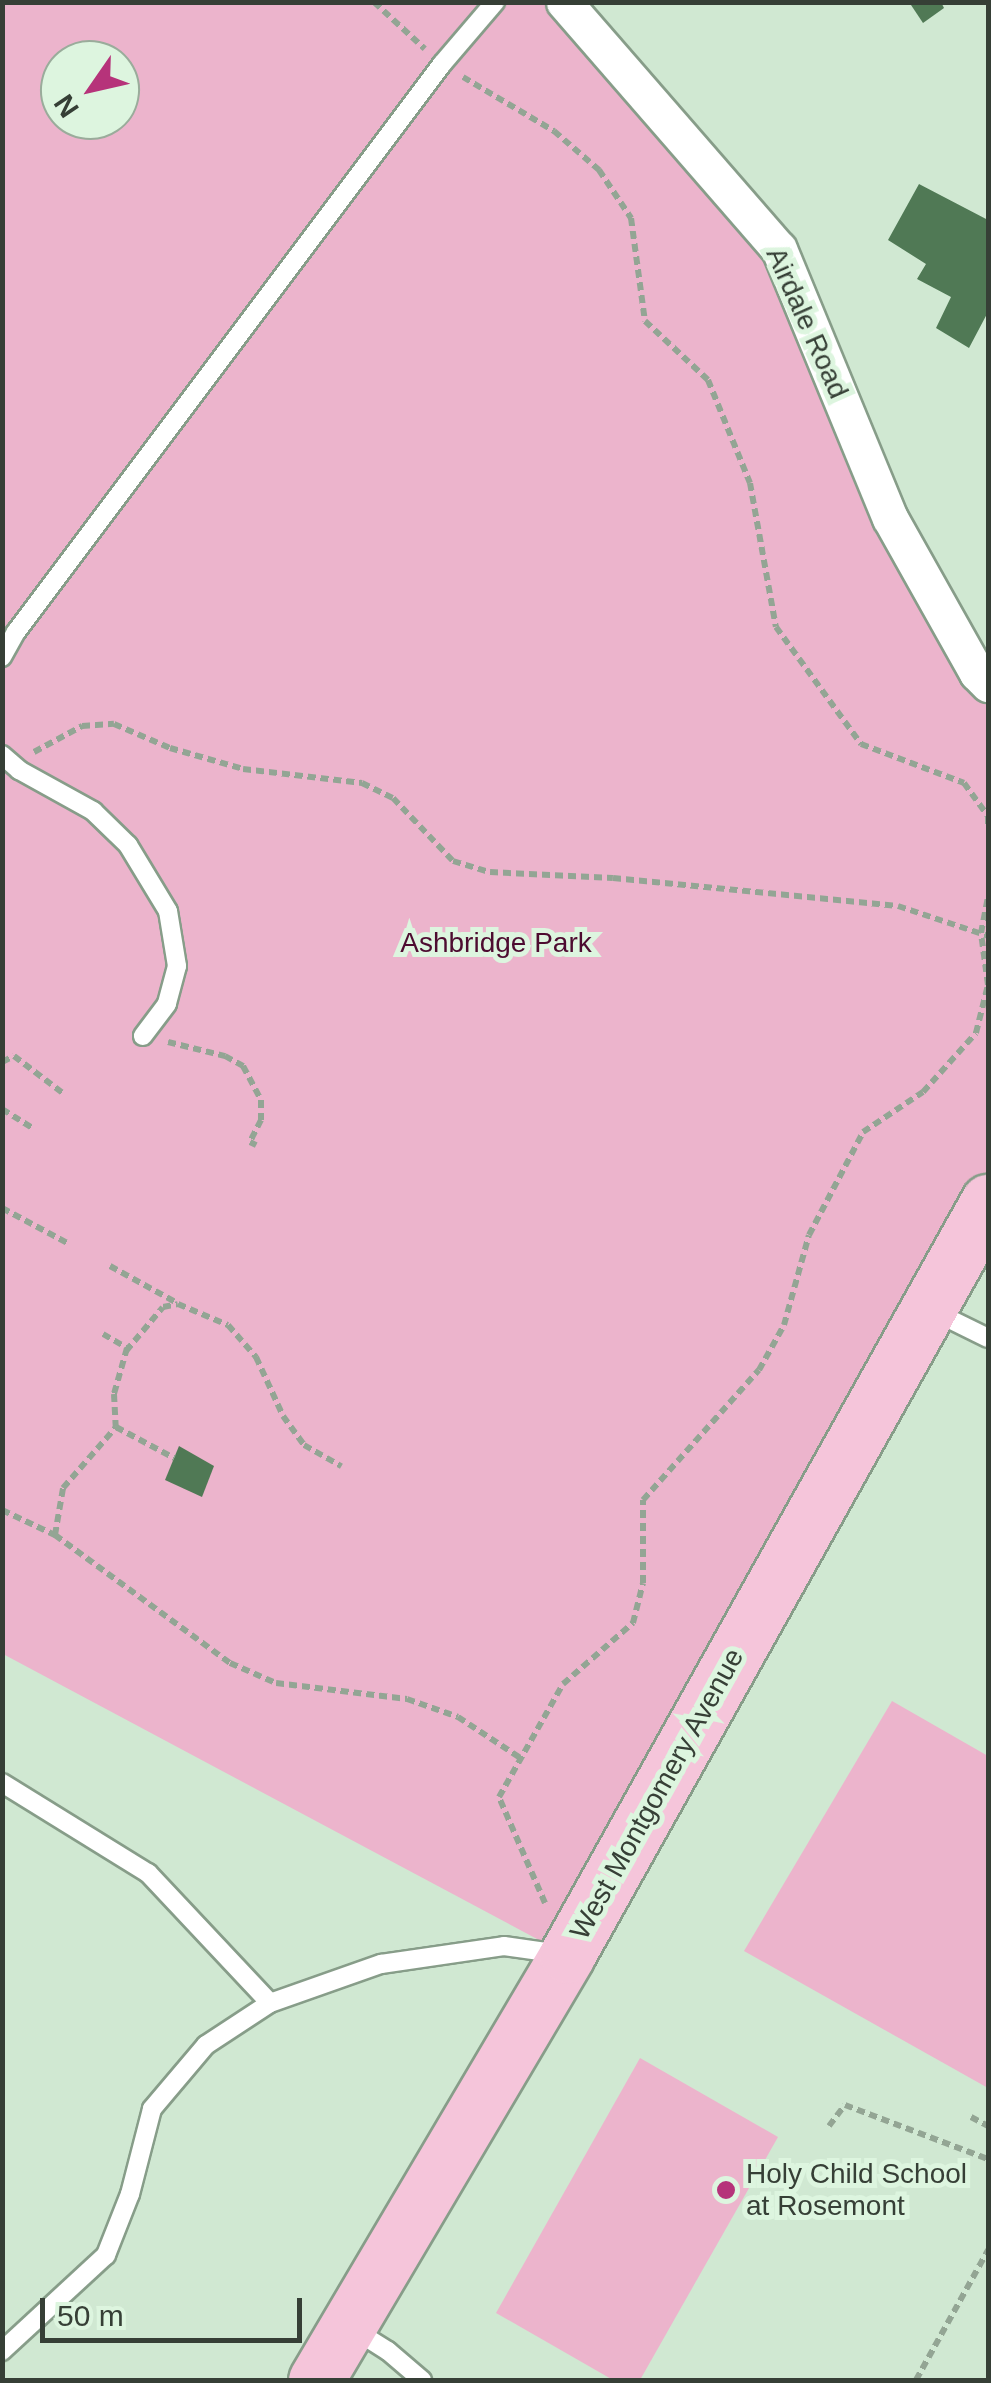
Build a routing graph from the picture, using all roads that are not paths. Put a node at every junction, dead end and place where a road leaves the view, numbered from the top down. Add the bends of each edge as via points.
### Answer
1 (495, 2) edge
2 (564, 2) edge
3 (9, 630) edge
4 (2, 656) edge
5 (988, 684) edge
6 (2, 755) edge
7 (142, 1036) road end
8 (988, 1202) edge
9 (928, 1308) junction
10 (988, 1338) edge
11 (2, 1783) edge
12 (566, 1955) junction
13 (270, 2003) junction
14 (348, 2326) junction
15 (4, 2345) edge
16 (316, 2380) edge
17 (422, 2380) edge

1 - 3 lane
2 - 5 street, Airdale Road via 778,249 890,518
3 - 4 lane
6 - 7 lane via 93,812 128,845 168,911 177,966 167,1004
8 - 9 main road, West Montgomery Avenue
9 - 10 lane
9 - 12 main road, West Montgomery Avenue
11 - 13 lane via 148,1873
12 - 13 lane via 504,1946 382,1964
12 - 14 main road, West Montgomery Avenue
13 - 15 lane via 206,2046 152,2109 106,2255
14 - 16 main road, West Montgomery Avenue
14 - 17 lane

